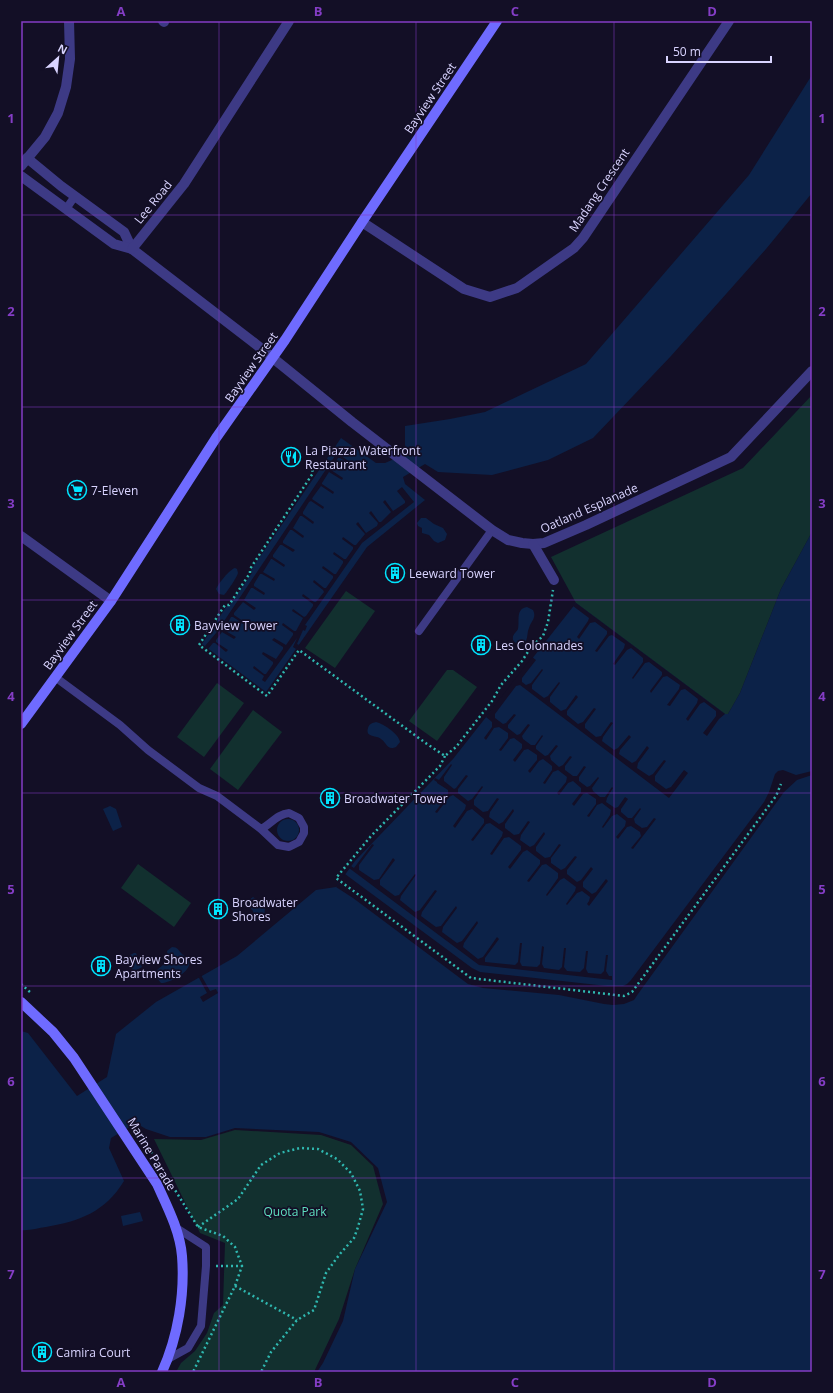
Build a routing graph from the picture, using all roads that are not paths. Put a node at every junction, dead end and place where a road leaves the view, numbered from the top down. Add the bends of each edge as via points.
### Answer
1 (69, 21) edge
2 (289, 21) edge
3 (497, 21) edge
4 (729, 21) edge
5 (24, 162) edge
6 (21, 176) edge
7 (75, 196) junction
8 (66, 209) junction
9 (362, 222) junction
10 (132, 249) junction
11 (273, 358) junction
12 (812, 371) edge
13 (492, 530) junction
14 (21, 536) edge
15 (533, 544) junction
16 (554, 580) road end
17 (110, 601) junction
18 (419, 631) dead end
19 (55, 677) junction
20 (21, 724) edge
21 (261, 828) junction
22 (21, 1002) edge
23 (176, 1227) junction
24 (168, 1359) junction
25 (162, 1372) edge

1 - 5 street via 70,59 66,87 58,113 45,137
2 - 10 street, Lee Road via 184,184
3 - 9 main road, Bayview Street
4 - 9 street, Madang Crescent via 583,238 574,248 517,288 490,297 464,289
5 - 7 street
6 - 8 street
7 - 8 lane
7 - 10 street via 124,232
8 - 10 street via 114,244
9 - 11 main road, Bayview Street
10 - 11 street
11 - 13 street, Oatland Esplanade
11 - 17 main road, Bayview Street via 216,438
12 - 15 street, Oatland Esplanade via 731,457 586,525 544,543
13 - 15 street, Oatland Esplanade via 508,540
13 - 18 lane
14 - 17 street
15 - 16 street
17 - 19 main road, Bayview Street
19 - 20 main road, Bayview Street
19 - 21 lane via 199,788 216,796
21 - 21 lane via 278,845 284,846 294,846 304,833 300,818 289,813 278,816
22 - 23 main road, Marine Parade via 53,1032 90,1081 157,1184
23 - 24 main road, Marine Parade via 182,1255 182,1291
23 - 24 lane via 206,1248 206,1266 201,1326 188,1348
24 - 25 main road, Marine Parade

